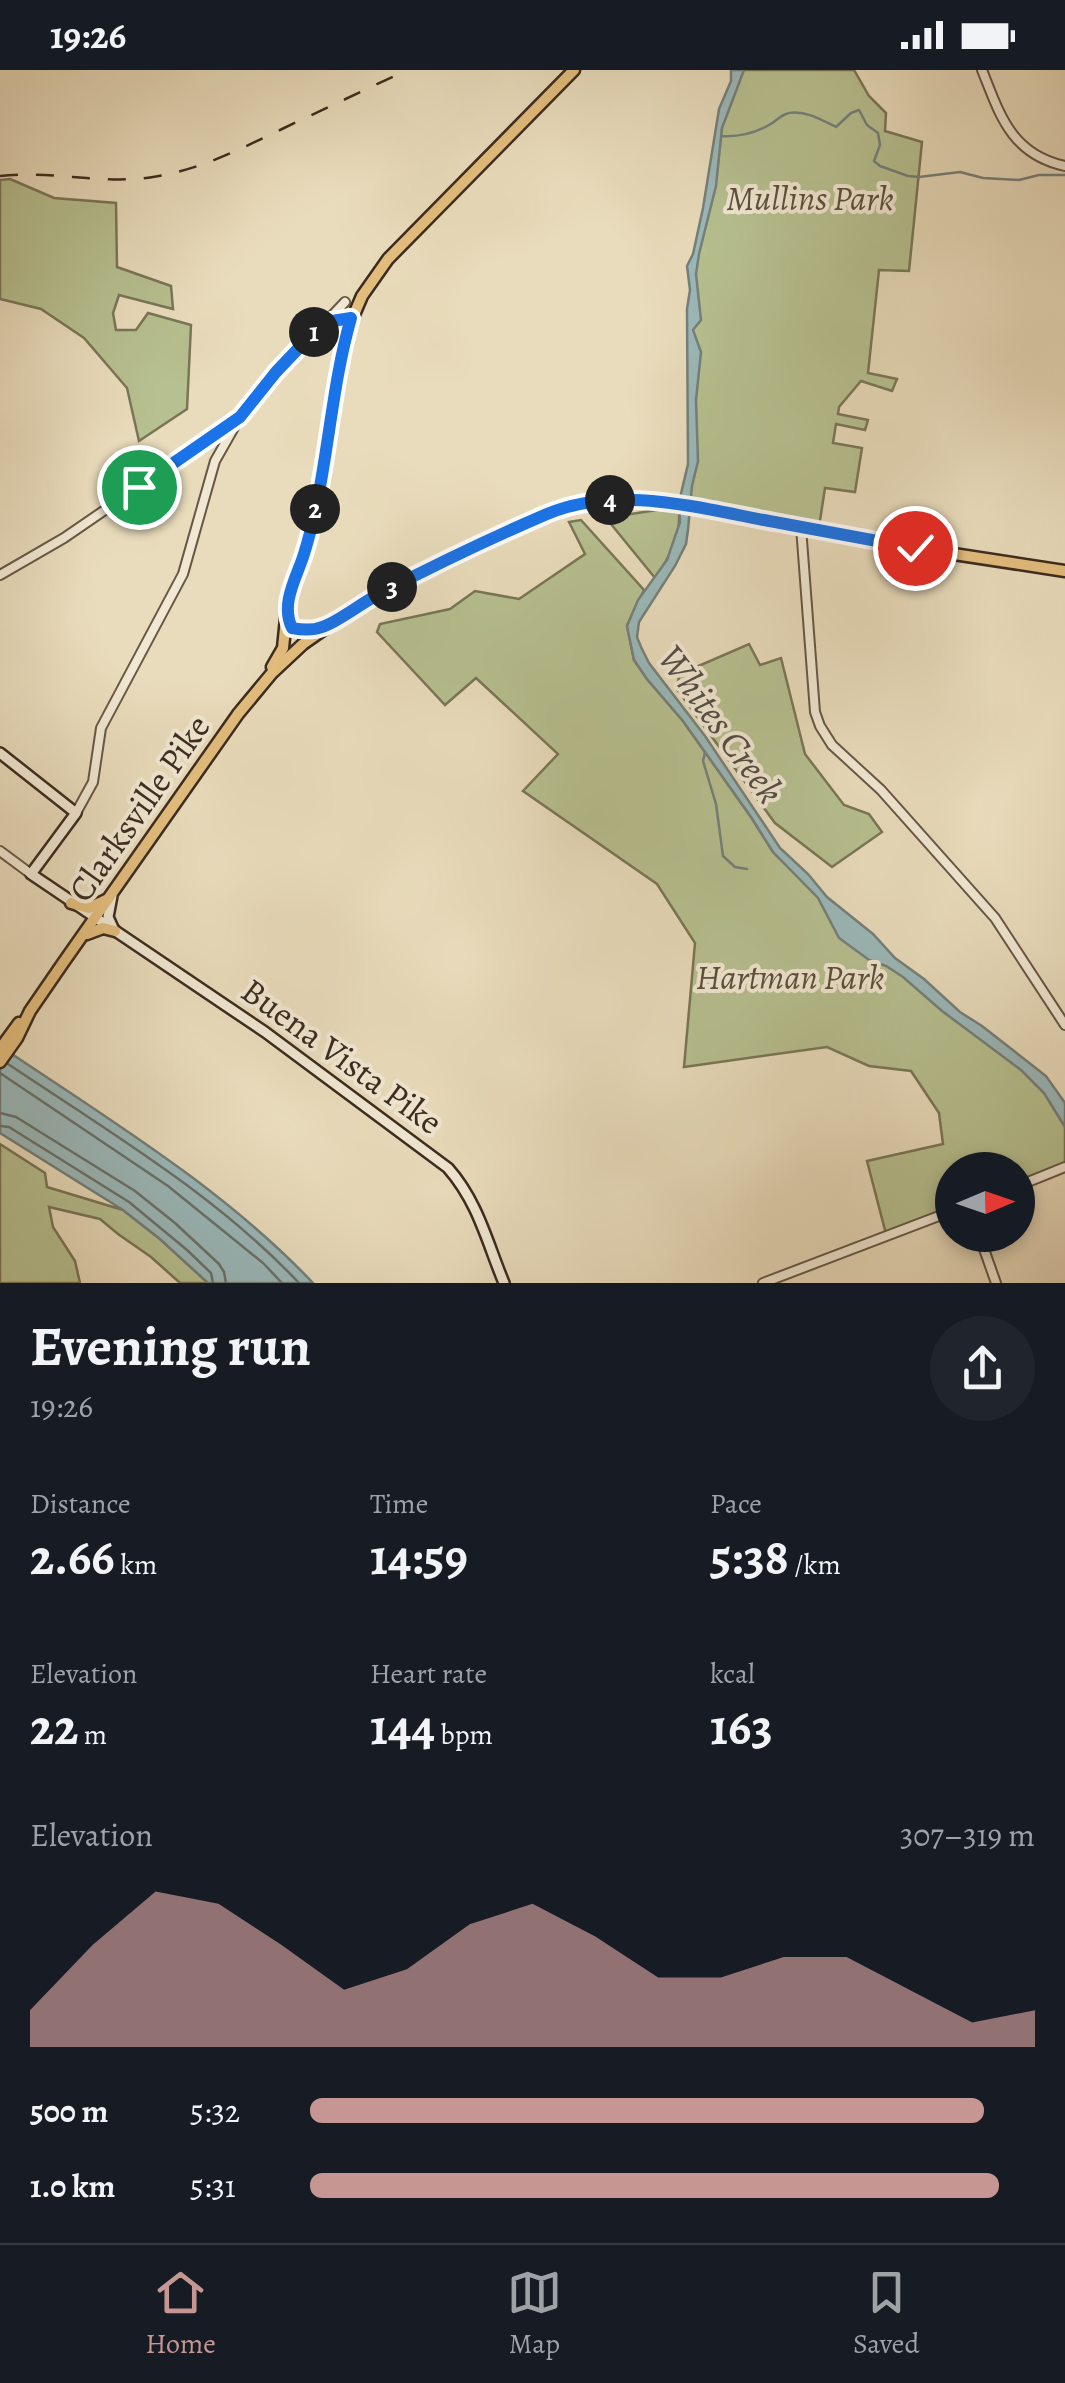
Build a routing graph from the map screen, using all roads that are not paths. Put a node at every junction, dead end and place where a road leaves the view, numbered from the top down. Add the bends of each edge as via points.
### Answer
1 (574, 70) edge
2 (982, 70) edge
3 (1065, 166) edge
4 (346, 302) dead end
5 (351, 318) junction
6 (321, 328) junction
7 (239, 420) junction
8 (801, 527) junction
9 (1065, 572) edge
10 (0, 574) edge
11 (287, 614) junction
12 (326, 627) junction
13 (292, 628) junction
14 (303, 644) junction
15 (262, 685) junction
16 (0, 753) edge
17 (67, 806) junction
18 (76, 813) junction
19 (68, 824) junction
20 (50, 850) junction
21 (0, 851) edge
22 (31, 874) junction
23 (52, 889) junction
24 (114, 892) junction
25 (71, 902) junction
26 (95, 918) junction
27 (115, 931) junction
28 (82, 937) junction
29 (1065, 1025) edge
30 (14, 1036) junction
31 (0, 1048) edge
32 (0, 1062) edge
33 (1065, 1167) edge
34 (1035, 1179) edge
35 (935, 1217) edge
36 (985, 1252) edge
37 (504, 1283) edge
38 (763, 1283) edge
39 (996, 1283) edge

1 - 5 main road via 386,262
2 - 3 street via 1011,135 1041,158
4 - 6 street
5 - 6 street
5 - 11 main road via 312,529
6 - 7 street
7 - 10 street
7 - 18 street via 216,462 183,574 99,732 93,782
8 - 9 main road, Clarksville Pike
8 - 12 main road, Clarksville Pike via 637,500 580,504 394,586
8 - 29 street via 820,726 995,918
11 - 13 main road
11 - 15 main road via 284,648
12 - 13 main road
12 - 14 main road, Clarksville Pike
13 - 14 main road
14 - 15 main road, Clarksville Pike
15 - 24 main road, Clarksville Pike
16 - 17 main road
17 - 18 main road
17 - 19 main road
18 - 19 main road
19 - 20 main road
20 - 22 main road
20 - 23 main road via 42,873
21 - 22 street
22 - 23 main road, Buena Vista Pike
23 - 25 main road, Buena Vista Pike
24 - 25 main road via 90,907
24 - 26 main road, Clarksville Pike
24 - 27 main road via 108,918
25 - 26 main road, Buena Vista Pike
25 - 28 main road via 82,916
26 - 27 main road, Buena Vista Pike
26 - 28 main road, Clarksville Pike
27 - 28 main road via 97,929
27 - 37 main road, Buena Vista Pike via 448,1168 480,1216
28 - 30 main road, Clarksville Pike
30 - 31 main road, Clarksville Pike
30 - 32 main road, Clarksville Pike
33 - 34 street
35 - 38 street
36 - 39 street

